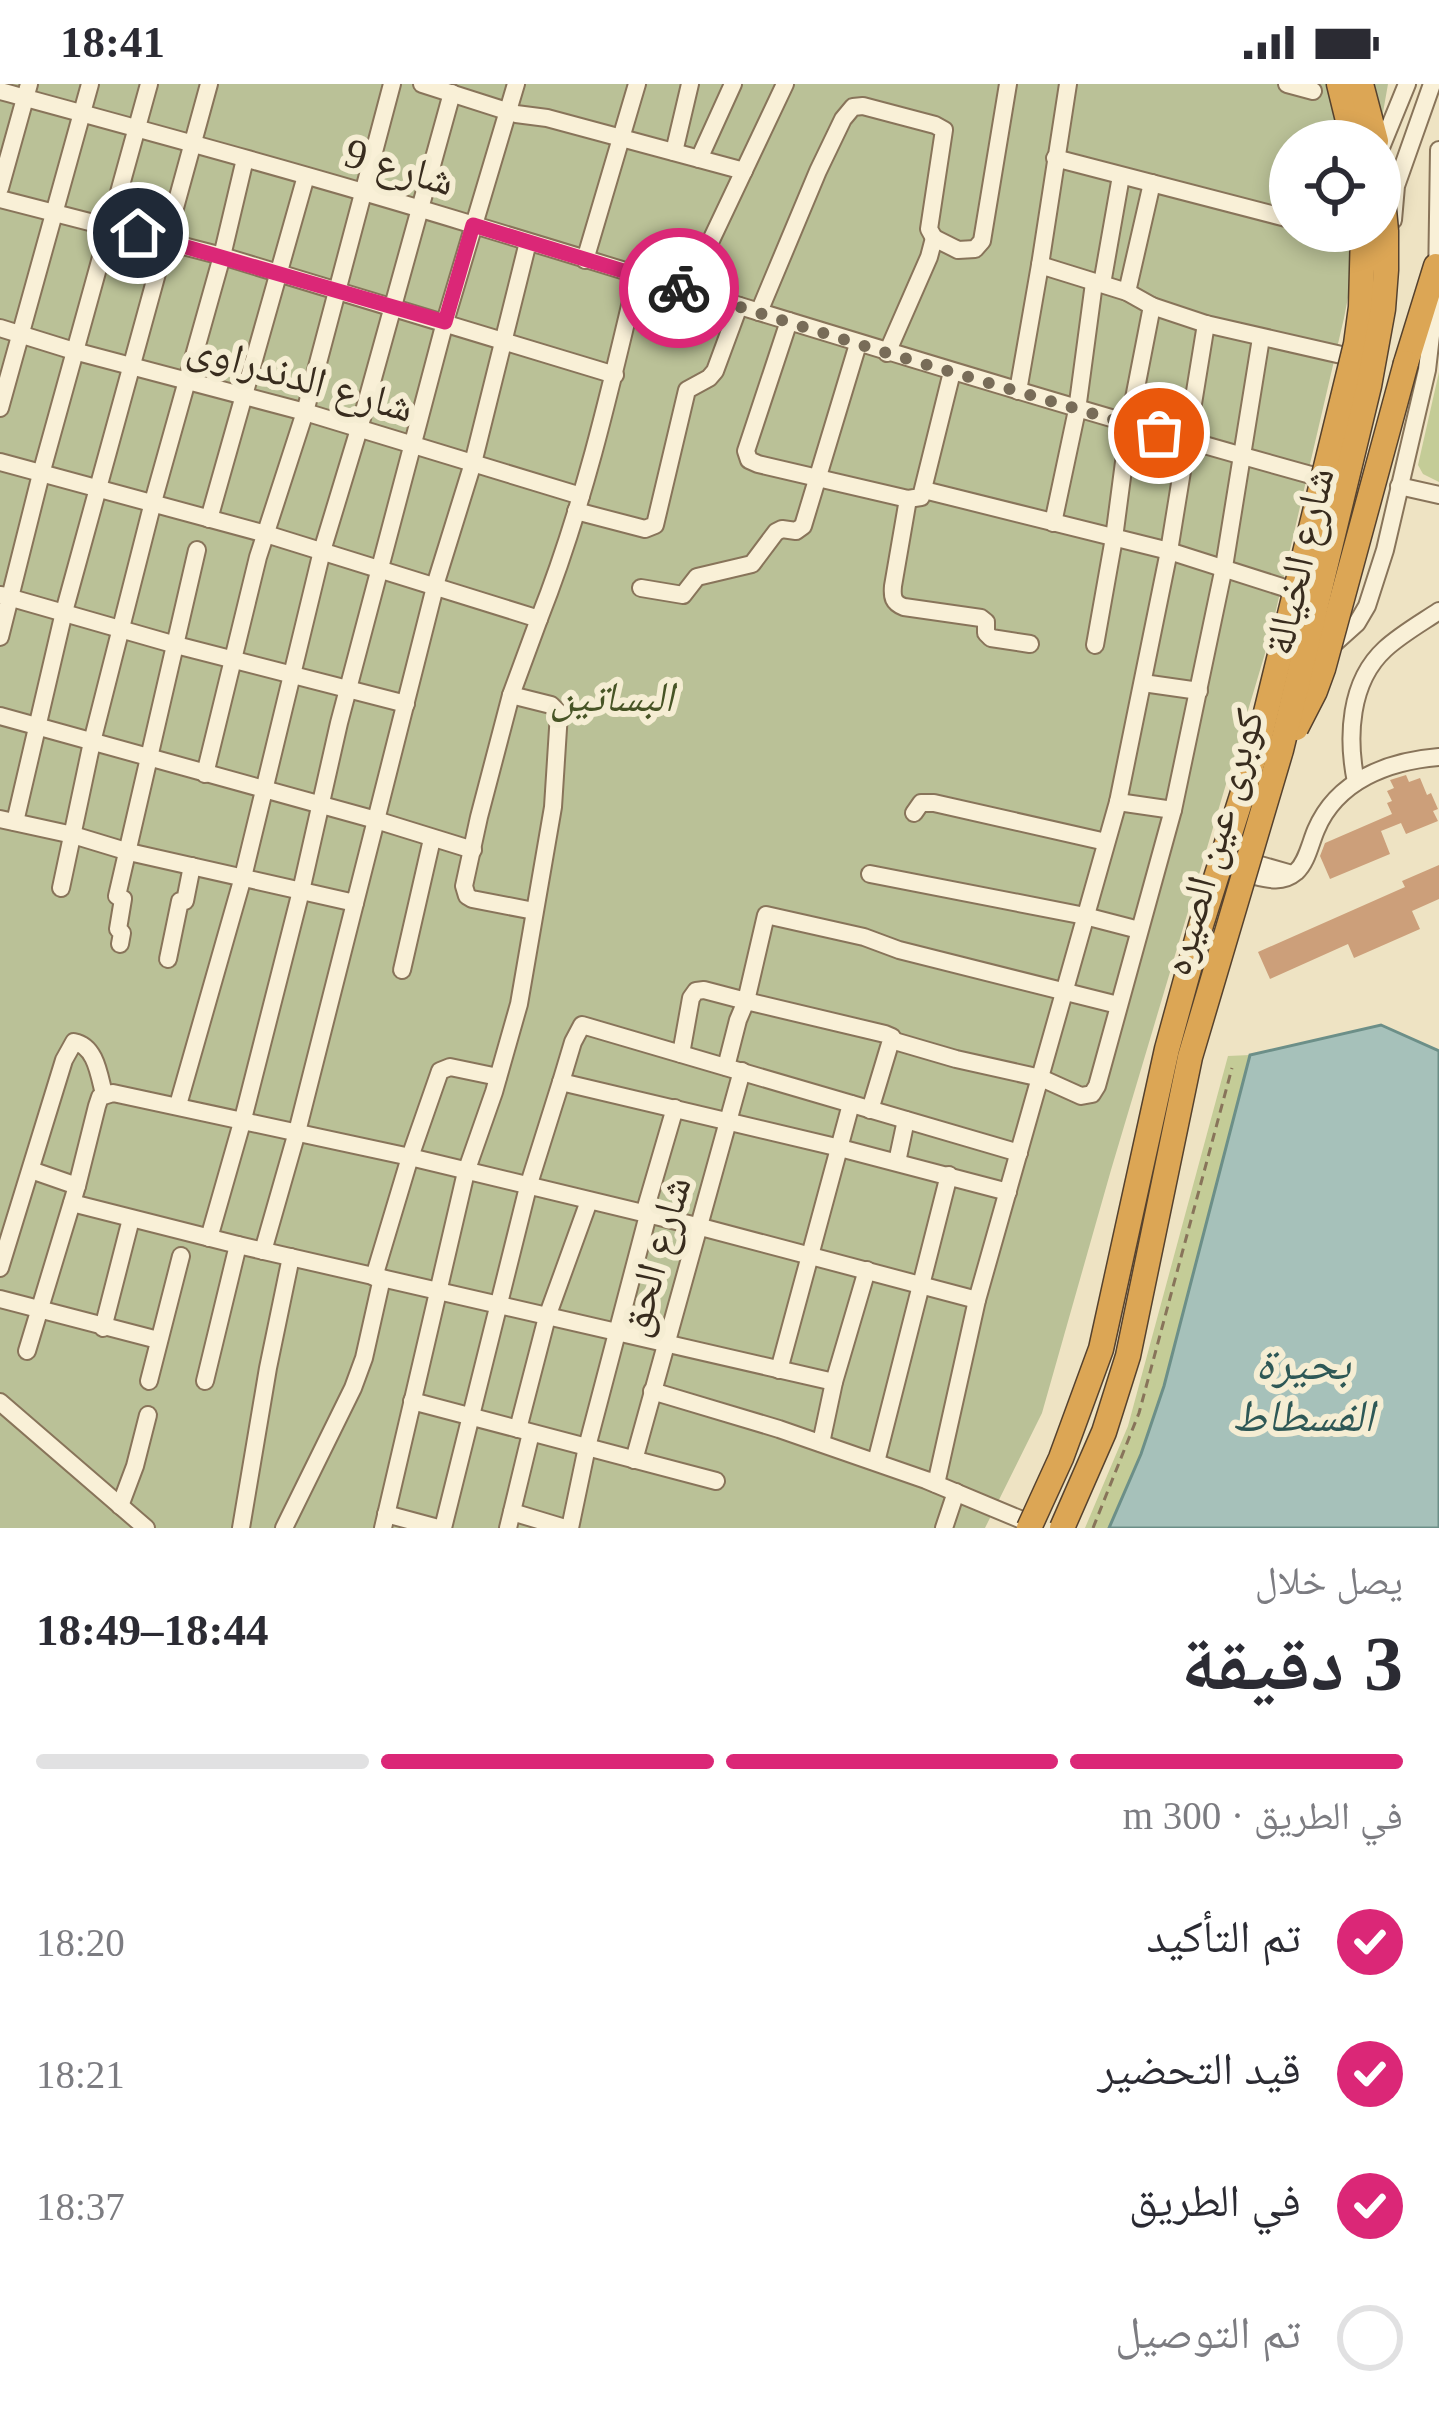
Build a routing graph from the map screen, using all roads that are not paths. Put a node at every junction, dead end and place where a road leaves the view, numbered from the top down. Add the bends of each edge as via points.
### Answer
1 (90, 84) edge
2 (149, 84) edge
3 (208, 84) edge
4 (392, 84) edge
5 (422, 84) edge
6 (516, 84) edge
7 (637, 84) edge
8 (689, 84) edge
9 (733, 84) edge
10 (784, 84) edge
11 (1008, 84) edge
12 (1068, 84) edge
13 (1287, 84) edge
14 (1339, 84) edge
15 (1361, 84) edge
16 (1407, 84) edge
17 (1432, 84) edge
18 (28, 91) edge
19 (1313, 91) dead end
20 (0, 92) edge
21 (452, 93) junction
22 (508, 110) junction
23 (81, 113) junction
24 (1348, 120) edge
25 (1370, 120) edge
26 (1393, 120) edge
27 (137, 128) junction
28 (621, 139) junction
29 (191, 143) junction
30 (1439, 150) edge
31 (674, 152) junction
32 (1055, 158) junction
33 (245, 159) junction
34 (699, 159) junction
35 (744, 171) junction
36 (306, 176) junction
37 (1121, 176) junction
38 (1152, 183) junction
39 (0, 188) edge
40 (362, 193) junction
41 (0, 199) edge
42 (419, 209) junction
43 (53, 212) junction
44 (1269, 214) edge
45 (1438, 218) edge
46 (473, 225) junction
47 (111, 226) junction
48 (934, 238) junction
49 (165, 241) junction
50 (528, 242) junction
51 (1356, 252) edge
52 (1356, 252) edge
53 (1386, 252) edge
54 (222, 256) junction
55 (585, 260) junction
56 (1040, 265) junction
57 (1437, 265) edge
58 (278, 273) junction
59 (638, 276) junction
60 (1098, 284) junction
61 (336, 289) junction
62 (687, 291) junction
63 (1127, 292) junction
64 (392, 306) junction
65 (739, 306) junction
66 (1153, 306) junction
67 (759, 312) junction
68 (789, 321) junction
69 (445, 322) junction
70 (1206, 324) junction
71 (0, 328) edge
72 (20, 334) junction
73 (1261, 338) junction
74 (504, 340) junction
75 (858, 344) junction
76 (74, 351) junction
77 (887, 353) junction
78 (1359, 358) junction
79 (130, 366) junction
80 (952, 372) junction
81 (614, 375) junction
82 (186, 380) junction
83 (1018, 391) junction
84 (245, 396) junction
85 (0, 408) edge
86 (1077, 410) junction
87 (305, 412) junction
88 (1129, 424) junction
89 (359, 430) junction
90 (1189, 441) junction
91 (414, 446) junction
92 (1244, 457) junction
93 (0, 462) edge
94 (473, 464) junction
95 (41, 474) junction
96 (819, 479) junction
97 (1330, 481) junction
98 (1399, 486) junction
99 (97, 489) junction
100 (916, 494) junction
101 (1439, 495) edge
102 (153, 502) junction
103 (579, 503) junction
104 (209, 519) junction
105 (1053, 523) junction
106 (266, 534) junction
107 (1114, 538) junction
108 (197, 550) dead end
109 (322, 551) junction
110 (1169, 551) junction
111 (1224, 567) junction
112 (380, 568) junction
113 (435, 585) junction
114 (641, 588) dead end
115 (1304, 594) junction
116 (4, 596) edge
117 (1439, 611) edge
118 (64, 612) junction
119 (539, 619) junction
120 (121, 629) junction
121 (0, 638) edge
122 (1030, 644) dead end
123 (176, 645) junction
124 (1095, 645) dead end
125 (233, 659) junction
126 (1314, 661) junction
127 (292, 674) junction
128 (1143, 683) junction
129 (349, 689) junction
130 (1199, 691) junction
131 (511, 695) junction
132 (406, 704) junction
133 (0, 716) edge
134 (37, 726) junction
135 (92, 742) junction
136 (1281, 750) junction
137 (1439, 757) edge
138 (149, 759) junction
139 (205, 775) junction
140 (1356, 782) junction
141 (263, 790) junction
142 (1118, 802) junction
143 (320, 804) junction
144 (1173, 810) junction
145 (914, 813) dead end
146 (376, 820) junction
147 (7, 821) edge
148 (74, 835) junction
149 (432, 838) junction
150 (1106, 842) junction
151 (473, 850) junction
152 (129, 852) junction
153 (1229, 856) junction
154 (192, 866) junction
155 (1253, 869) junction
156 (870, 874) dead end
157 (243, 877) junction
158 (61, 888) dead end
159 (301, 891) junction
160 (355, 903) junction
161 (534, 911) junction
162 (1085, 916) junction
163 (1139, 930) junction
164 (119, 944) dead end
165 (168, 958) dead end
166 (402, 970) dead end
167 (1063, 991) junction
168 (746, 1001) junction
169 (1118, 1005) junction
170 (891, 1040) junction
171 (681, 1054) junction
172 (734, 1069) junction
173 (498, 1077) junction
174 (1041, 1078) junction
175 (561, 1082) junction
176 (104, 1094) junction
177 (850, 1104) junction
178 (178, 1105) junction
179 (675, 1108) junction
180 (870, 1110) junction
181 (243, 1119) junction
182 (906, 1120) junction
183 (729, 1121) junction
184 (297, 1132) junction
185 (840, 1148) junction
186 (1019, 1154) junction
187 (410, 1156) junction
188 (897, 1162) junction
189 (31, 1170) junction
190 (466, 1172) junction
191 (949, 1175) junction
192 (528, 1186) junction
193 (1008, 1192) junction
194 (74, 1194) junction
195 (589, 1201) junction
196 (646, 1214) junction
197 (130, 1219) junction
198 (701, 1227) junction
199 (209, 1238) junction
200 (238, 1245) junction
201 (263, 1251) junction
202 (182, 1256) dead end
203 (811, 1256) junction
204 (291, 1257) junction
205 (0, 1268) edge
206 (866, 1270) junction
207 (378, 1278) junction
208 (920, 1284) junction
209 (437, 1291) junction
210 (0, 1299) edge
211 (977, 1300) junction
212 (498, 1304) junction
213 (39, 1310) junction
214 (548, 1317) junction
215 (103, 1328) junction
216 (617, 1333) junction
217 (158, 1340) junction
218 (666, 1345) junction
219 (27, 1351) dead end
220 (779, 1370) junction
221 (149, 1381) dead end
222 (205, 1382) dead end
223 (834, 1382) junction
224 (652, 1391) junction
225 (412, 1401) junction
226 (0, 1402) edge
227 (148, 1415) dead end
228 (470, 1415) junction
229 (525, 1431) junction
230 (821, 1443) junction
231 (587, 1447) junction
232 (634, 1460) junction
233 (876, 1462) junction
234 (716, 1481) dead end
235 (936, 1484) junction
236 (956, 1492) junction
237 (120, 1505) junction
238 (510, 1520) edge
239 (385, 1521) edge
240 (1022, 1525) edge
241 (146, 1528) edge
242 (242, 1528) edge
243 (284, 1528) edge
244 (441, 1528) edge
245 (567, 1528) edge
246 (944, 1528) edge
247 (1049, 1528) edge
248 (1062, 1528) edge

1 - 23 street
2 - 27 street
3 - 29 street
4 - 40 street
5 - 21 street
6 - 22 street
7 - 28 street
8 - 31 street
9 - 34 street
10 - 35 street
11 - 48 street via 982,242 958,250
12 - 32 street
13 - 19 street
14 - 24 highway
15 - 25 highway
16 - 26 street
17 - 126 street, شارع الخيالة via 1396,186 1387,323
18 - 20 street, شارع 9
18 - 23 street, شارع 9
18 - 39 street
21 - 22 street
21 - 42 street
22 - 28 street
22 - 46 street
23 - 27 street, شارع 9
23 - 43 street
27 - 29 street, شارع 9
27 - 47 street
28 - 31 street
28 - 55 street
29 - 33 street, شارع 9
29 - 49 street
30 - 45 street
31 - 34 street
32 - 37 street
32 - 56 street
33 - 36 street, شارع 9
33 - 54 street
34 - 35 street
35 - 62 street
36 - 40 street, شارع 9
36 - 58 street
37 - 38 street
37 - 60 street
38 - 44 street
38 - 63 street
40 - 42 street, شارع 9
40 - 61 street
41 - 43 street
42 - 46 street, شارع 9
42 - 64 street
43 - 47 street
43 - 72 street
45 - 57 street
46 - 50 street, شارع 9
46 - 69 street
47 - 49 street
47 - 76 street
48 - 67 street via 944,130 853,106
48 - 77 street
49 - 54 street
49 - 79 street
50 - 55 street, شارع 9
50 - 74 street
51 - 78 street, شارع الخيالة via 1365,320
52 - 240 highway, كوبرى عين الصيره, bridge via 1361,307 1348,381 1258,745 1167,1049 1101,1349 1061,1458
53 - 136 highway, كوبرى عين الصيره, bridge via 1377,347
54 - 58 street
54 - 82 street
55 - 59 street, شارع 9
56 - 60 street
56 - 83 street
57 - 98 street via 1431,341
57 - 136 highway, bridge via 1322,669
58 - 61 street
58 - 84 street
59 - 62 street, شارع 9
59 - 81 street
60 - 63 street
60 - 86 street
61 - 64 street
61 - 87 street
62 - 65 street, شارع 9
63 - 66 street
64 - 69 street
64 - 89 street
65 - 67 street, شارع 9
65 - 103 street, شارع الدندراوى via 715,370 686,394 655,525 645,529
66 - 70 street
66 - 88 street
67 - 68 street, شارع 9
68 - 75 street, شارع 9
68 - 96 street via 746,456
69 - 74 street
69 - 91 street
70 - 73 street
70 - 90 street
71 - 72 street, شارع الدندراوى
72 - 76 street, شارع الدندراوى
72 - 85 street
73 - 78 street
73 - 92 street
74 - 81 street
74 - 94 street
75 - 77 street, شارع 9
75 - 96 street
76 - 79 street, شارع الدندراوى
76 - 95 street
77 - 80 street, شارع 9
78 - 97 street, شارع الخيالة
79 - 82 street, شارع الدندراوى
79 - 99 street
80 - 83 street, شارع 9
80 - 100 street
81 - 103 street
82 - 84 street, شارع الدندراوى
82 - 102 street
83 - 86 street, شارع 9
84 - 87 street, شارع الدندراوى
84 - 104 street
86 - 88 street, شارع 9
86 - 105 street
87 - 89 street, شارع الدندراوى
87 - 106 street
88 - 90 street, شارع 9
88 - 107 street
89 - 91 street, شارع الدندراوى
89 - 109 street
90 - 92 street, شارع 9
90 - 110 street
91 - 94 street, شارع الدندراوى
91 - 112 street
92 - 97 street, شارع 9
92 - 111 street
93 - 95 street
94 - 103 street, شارع الدندراوى
94 - 113 street
95 - 99 street
95 - 116 street
96 - 100 street
96 - 114 street via 803,526 776,532 752,564 697,577 683,595
97 - 115 street, شارع الخيالة
98 - 101 street
98 - 126 street via 1367,606
99 - 102 street
99 - 118 street
100 - 105 street
100 - 122 street via 894,601 980,618 991,638
102 - 104 street
102 - 120 street
103 - 119 street
104 - 106 street
105 - 107 street
106 - 109 street
106 - 125 street
107 - 110 street
107 - 124 street
108 - 123 street
109 - 112 street
109 - 127 street
110 - 111 street
110 - 128 street
111 - 115 street
111 - 130 street
112 - 113 street
112 - 129 street
113 - 119 street
113 - 132 street
115 - 153 street, شارع الخيالة
116 - 118 street
116 - 121 street
117 - 140 street via 1383,651 1367,674 1351,727
118 - 120 street
118 - 134 street
119 - 131 street
120 - 123 street
120 - 135 street
123 - 125 street
123 - 138 street
125 - 127 street
125 - 139 street
126 - 155 street, شارع الخيالة
127 - 129 street
127 - 141 street
128 - 130 street
128 - 142 street
129 - 132 street
129 - 143 street
130 - 144 street
131 - 151 street
131 - 161 street via 559,713
132 - 146 street
133 - 134 street
134 - 135 street
134 - 147 street
135 - 138 street
135 - 148 street
136 - 248 highway, كوبرى عين الصيره, bridge via 1190,1058 1123,1376
137 - 140 street via 1407,760
138 - 139 street
138 - 152 street
139 - 141 street
140 - 155 street via 1318,824 1294,874 1271,880
141 - 143 street
141 - 157 street
142 - 144 street
142 - 150 street
143 - 146 street
143 - 159 street
144 - 163 street
145 - 150 street via 934,803
146 - 149 street
146 - 160 street
147 - 148 street
148 - 152 street
148 - 158 street
149 - 151 street
149 - 166 street
150 - 162 street
151 - 161 street via 467,896
152 - 154 street
152 - 164 street via 117,896
153 - 155 street
153 - 240 street, شارع الخيالة via 1086,1376
154 - 157 street
154 - 165 street
155 - 247 street, شارع الخيالة via 1109,1382
156 - 162 street
157 - 159 street
157 - 178 street
159 - 160 street
159 - 181 street
160 - 184 street
161 - 173 street
162 - 163 street
162 - 167 street
163 - 169 street
167 - 168 street, شارع الحق via 766,915
167 - 169 street
167 - 174 street
168 - 170 street
168 - 171 street via 696,991
168 - 172 street, شارع الحق
169 - 174 street via 1092,1094
170 - 174 street
170 - 180 street
171 - 172 street
171 - 175 street via 582,1025
172 - 177 street
172 - 183 street, شارع الحق
173 - 187 street via 442,1069
173 - 190 street
174 - 186 street
175 - 179 street
175 - 192 street
176 - 178 street
176 - 189 street via 98,1066 74,1042
176 - 194 street
177 - 180 street
177 - 185 street
178 - 181 street
179 - 183 street
179 - 196 street
180 - 182 street
181 - 184 street
181 - 199 street
182 - 186 street
182 - 188 street
183 - 185 street
183 - 198 street, شارع الحق
184 - 187 street
184 - 201 street
185 - 188 street
185 - 203 street
186 - 193 street
187 - 190 street
187 - 207 street
188 - 191 street
189 - 194 street
189 - 205 street
190 - 192 street
190 - 209 street
191 - 193 street
191 - 208 street
192 - 195 street
192 - 212 street
193 - 211 street
194 - 197 street
194 - 213 street
195 - 196 street
195 - 214 street
196 - 198 street
196 - 216 street
197 - 199 street
197 - 215 street
198 - 203 street
198 - 218 street, شارع الحق
199 - 200 street
200 - 201 street
200 - 222 street
201 - 204 street
202 - 217 street
203 - 206 street
203 - 220 street
204 - 207 street
204 - 242 street
206 - 208 street
206 - 223 street
207 - 209 street
207 - 243 street via 353,1388
208 - 211 street
208 - 233 street
209 - 212 street
209 - 225 street
210 - 213 street
211 - 235 street
212 - 214 street
212 - 228 street
213 - 215 street
213 - 219 street
214 - 216 street
214 - 229 street
215 - 217 street
216 - 218 street
216 - 231 street
217 - 221 street
218 - 220 street
218 - 224 street, شارع الحق
220 - 223 street
223 - 230 street
224 - 230 street
224 - 232 street, شارع الحق
225 - 228 street
225 - 239 street
226 - 237 street
227 - 237 street
228 - 229 street
228 - 244 street
229 - 231 street
229 - 238 street
230 - 233 street
231 - 232 street
231 - 245 street
232 - 234 street
233 - 235 street
235 - 236 street
236 - 240 street
236 - 246 street
237 - 241 street
238 - 245 street
239 - 244 street

